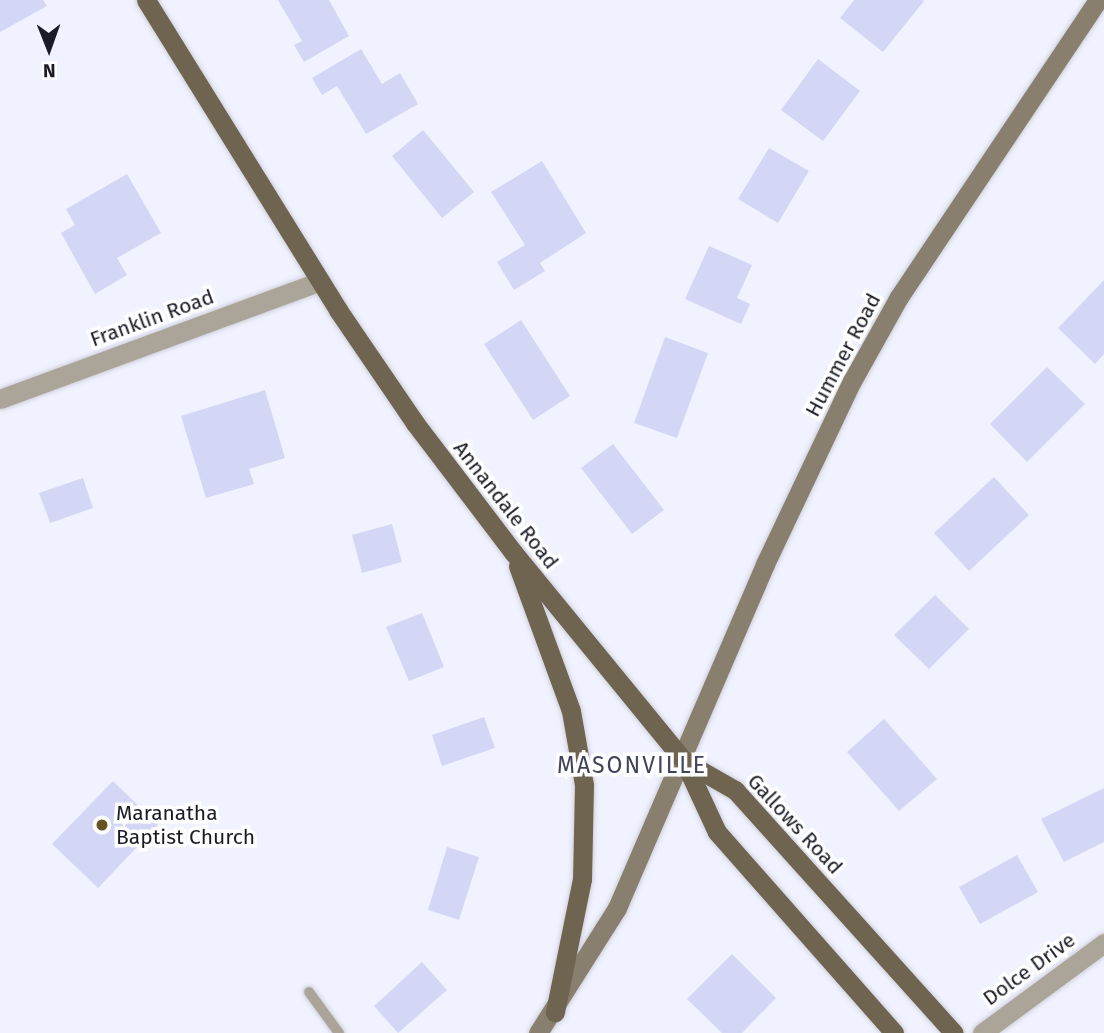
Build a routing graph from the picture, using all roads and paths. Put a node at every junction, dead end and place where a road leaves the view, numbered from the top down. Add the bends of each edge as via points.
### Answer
1 (146, 0) edge
2 (1098, 0) edge
3 (320, 281) junction
4 (0, 399) edge
5 (513, 552) junction
6 (684, 761) junction
7 (1104, 943) edge
8 (309, 992) dead end
9 (555, 1012) junction
10 (339, 1033) edge
11 (538, 1033) edge
12 (894, 1033) edge
13 (954, 1033) edge
14 (982, 1033) edge

1 - 3 main road, Annandale Road
2 - 6 main road, Hummer Road via 899,298 852,382 765,564
3 - 4 street, Franklin Road
3 - 5 main road, Annandale Road via 415,423
5 - 6 main road, Annandale Road
5 - 9 main road via 572,711 584,785 582,879
6 - 9 main road via 617,908
6 - 12 main road via 717,832
6 - 13 main road, Gallows Road via 736,790
7 - 14 street, Dolce Drive
8 - 10 lane
9 - 11 main road

